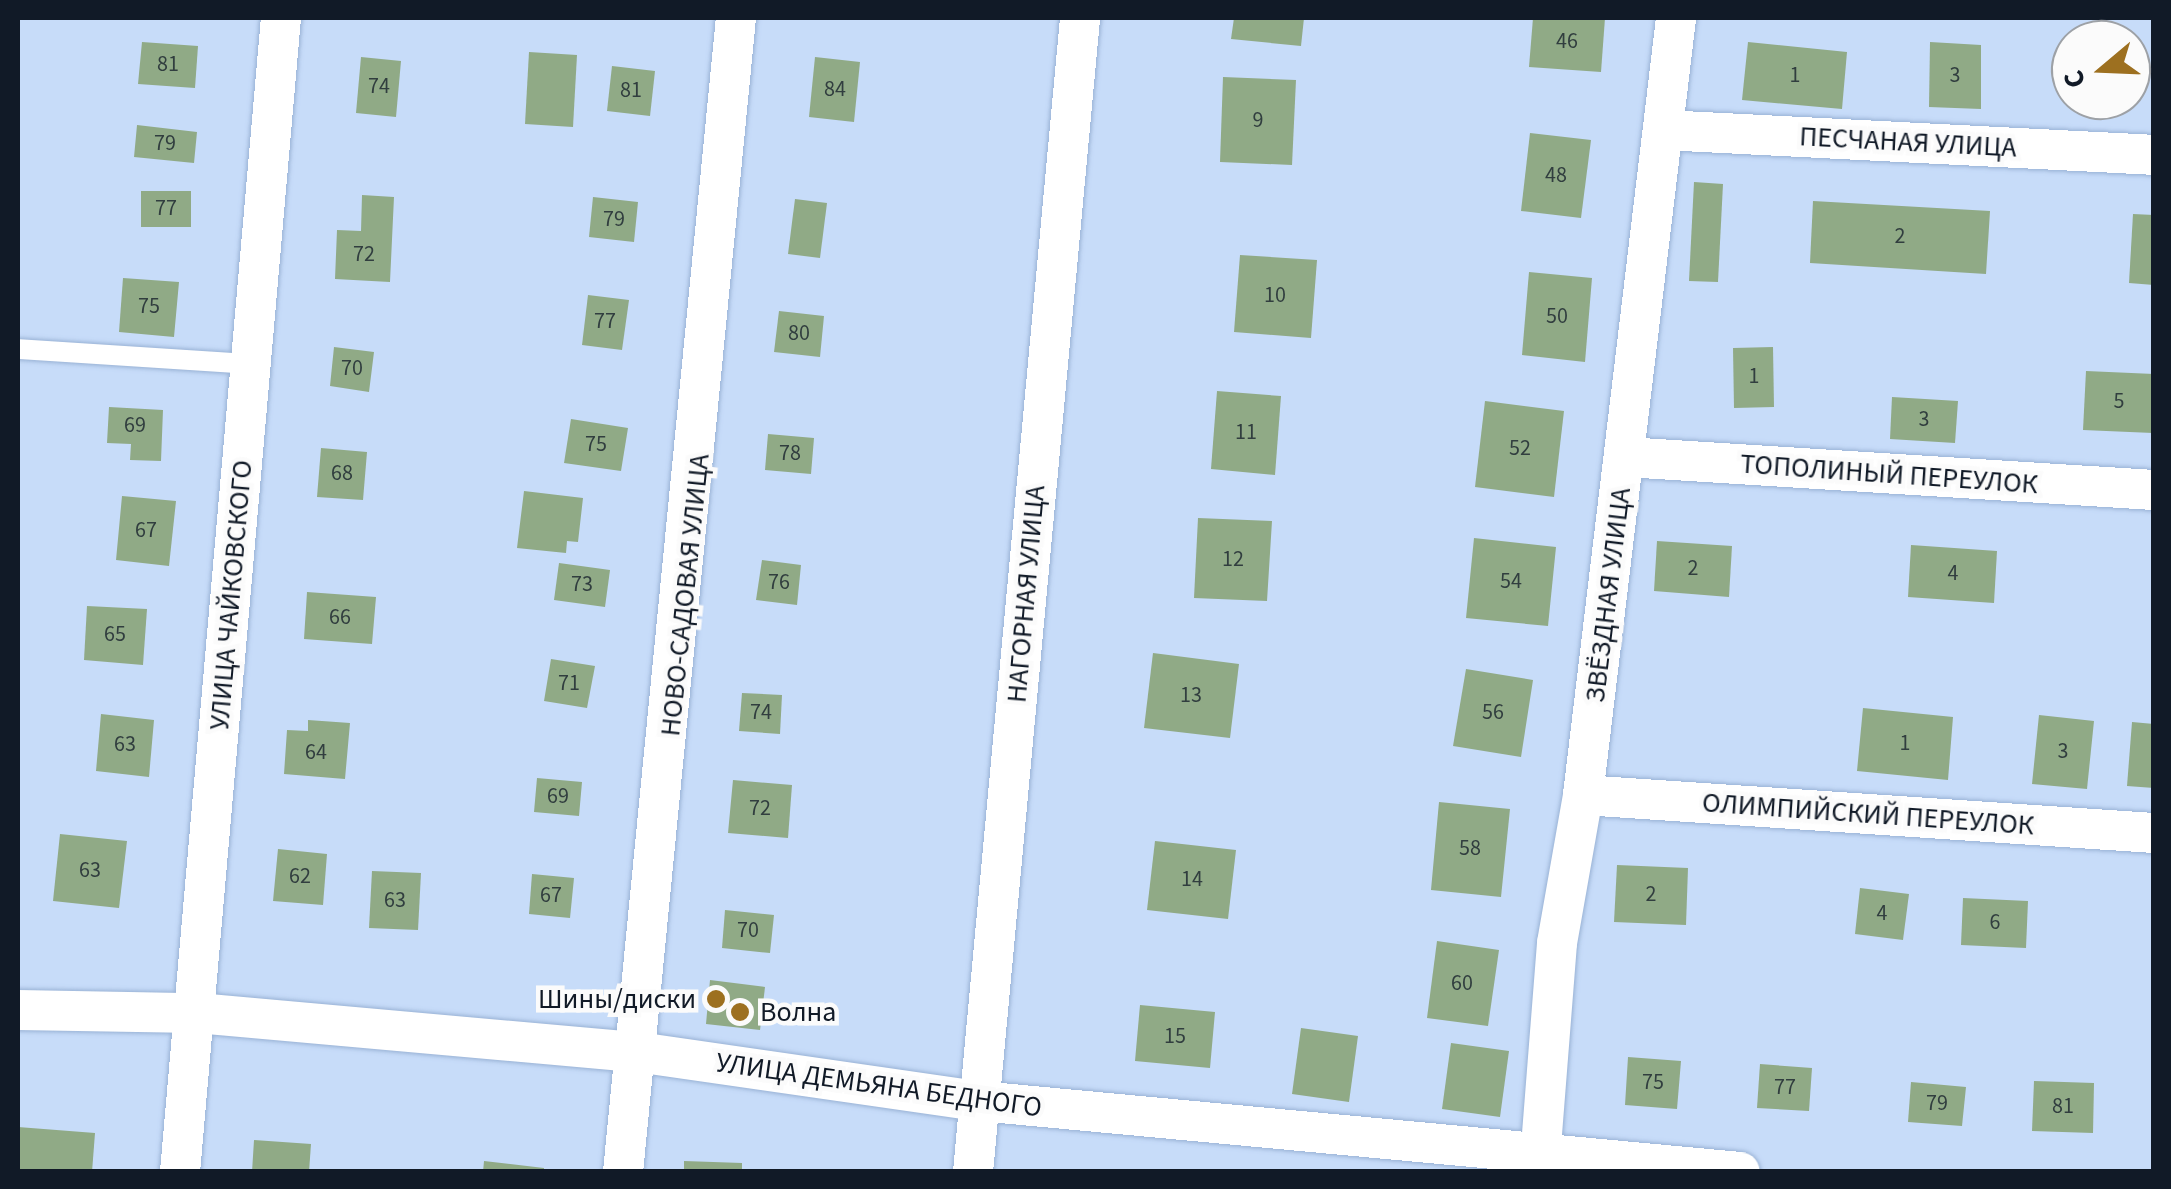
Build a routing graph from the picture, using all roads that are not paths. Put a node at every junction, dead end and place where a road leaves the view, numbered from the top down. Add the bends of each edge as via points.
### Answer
1 (282, 18) edge
2 (736, 18) edge
3 (1080, 18) edge
4 (1676, 18) edge
5 (1663, 130) junction
6 (2154, 155) edge
7 (18, 349) edge
8 (250, 364) junction
9 (1625, 457) junction
10 (2154, 490) edge
11 (1583, 795) junction
12 (2154, 833) edge
13 (18, 1010) edge
14 (197, 1013) junction
15 (637, 1052) junction
16 (980, 1101) junction
17 (1540, 1164) edge
18 (180, 1172) edge
19 (623, 1172) edge
20 (974, 1172) edge
21 (1740, 1172) edge

1 - 8 street, УЛИЦА ЧАЙКОВСКОГО
2 - 15 street, НОВО-САДОВАЯ УЛИЦА
3 - 16 street, НАГОРНАЯ УЛИЦА
4 - 5 street, ЗВЁЗДНАЯ УЛИЦА
5 - 6 street, ПЕСЧАНАЯ УЛИЦА
5 - 9 street, ЗВЁЗДНАЯ УЛИЦА
7 - 8 lane
8 - 14 street, УЛИЦА ЧАЙКОВСКОГО
9 - 10 street, ТОПОЛИНЫЙ ПЕРЕУЛОК
9 - 11 street, ЗВЁЗДНАЯ УЛИЦА
11 - 12 street, ОЛИМПИЙСКИЙ ПЕРЕУЛОК
11 - 17 street, ЗВЁЗДНАЯ УЛИЦА via 1557,943
13 - 14 street, УЛИЦА ДЕМЬЯНА БЕДНОГО
14 - 15 street, УЛИЦА ДЕМЬЯНА БЕДНОГО
14 - 18 street, УЛИЦА ЧАЙКОВСКОГО
15 - 16 street, УЛИЦА ДЕМЬЯНА БЕДНОГО
15 - 19 street, НОВО-САДОВАЯ УЛИЦА
16 - 17 street, УЛИЦА ДЕМЬЯНА БЕДНОГО
16 - 20 street, НАГОРНАЯ УЛИЦА
17 - 21 street, УЛИЦА ДЕМЬЯНА БЕДНОГО

